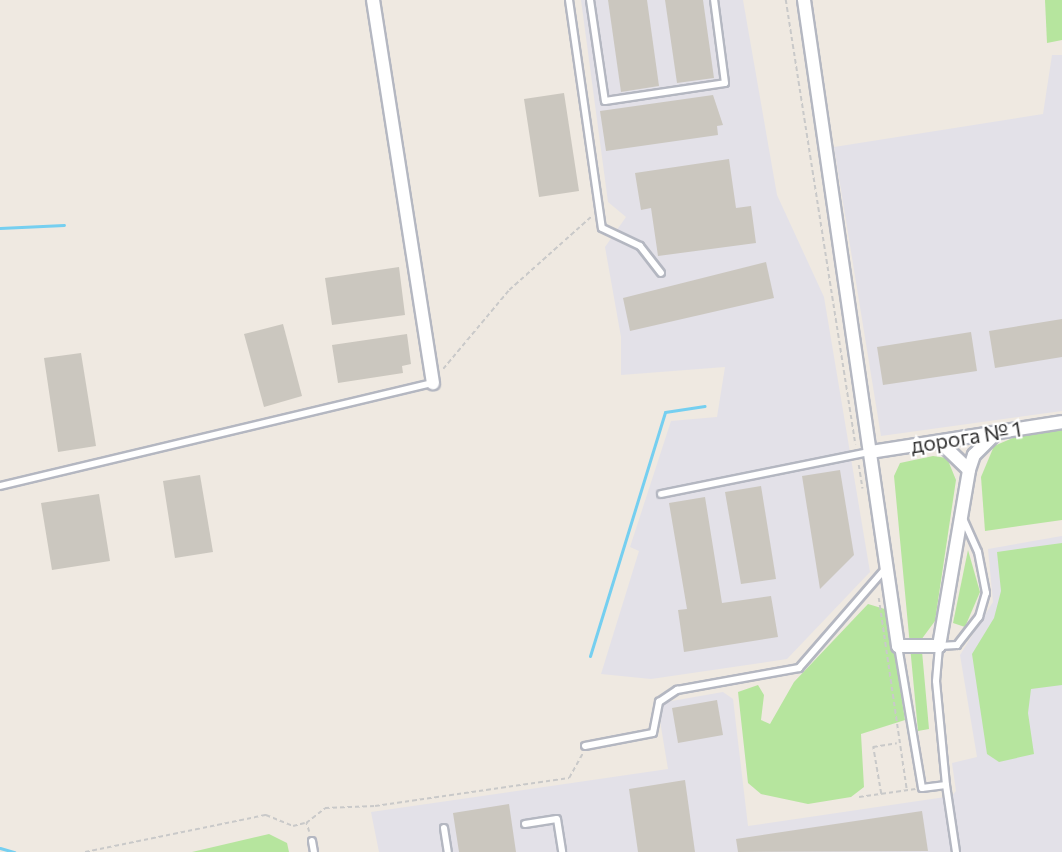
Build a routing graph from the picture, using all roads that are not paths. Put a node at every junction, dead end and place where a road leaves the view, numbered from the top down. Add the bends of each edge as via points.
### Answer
1 (373, 0) edge
2 (569, 0) edge
3 (590, 0) edge
4 (714, 0) edge
5 (804, 0) edge
6 (661, 273) dead end
7 (433, 382) joint
8 (1062, 422) edge
9 (997, 432) junction
10 (940, 442) junction
11 (871, 452) junction
12 (969, 470) junction
13 (0, 486) edge
14 (661, 494) dead end
15 (962, 515) junction
16 (882, 573) junction
17 (898, 646) junction
18 (939, 646) junction
19 (585, 746) road end
20 (946, 784) junction
21 (525, 824) dead end
22 (444, 828) dead end
23 (312, 841) road end
24 (314, 852) edge
25 (448, 852) edge
26 (562, 852) edge
27 (956, 852) edge

1 - 7 street
2 - 6 lane via 602,228 640,246
3 - 4 lane via 605,101 725,83
5 - 11 street
7 - 13 lane
8 - 9 street, дорога № 1
9 - 10 street, дорога № 1
9 - 12 street via 974,455
10 - 11 street, дорога № 1
10 - 12 street
11 - 14 lane
11 - 16 street
12 - 15 street
15 - 18 street
15 - 18 lane via 978,552 986,593 979,617 957,645
16 - 17 street
16 - 19 lane via 799,668 676,690 659,702 653,733
17 - 18 street
17 - 20 lane via 922,788
18 - 20 lane via 936,681
20 - 27 lane
21 - 26 lane via 557,819
22 - 25 lane
23 - 24 lane

